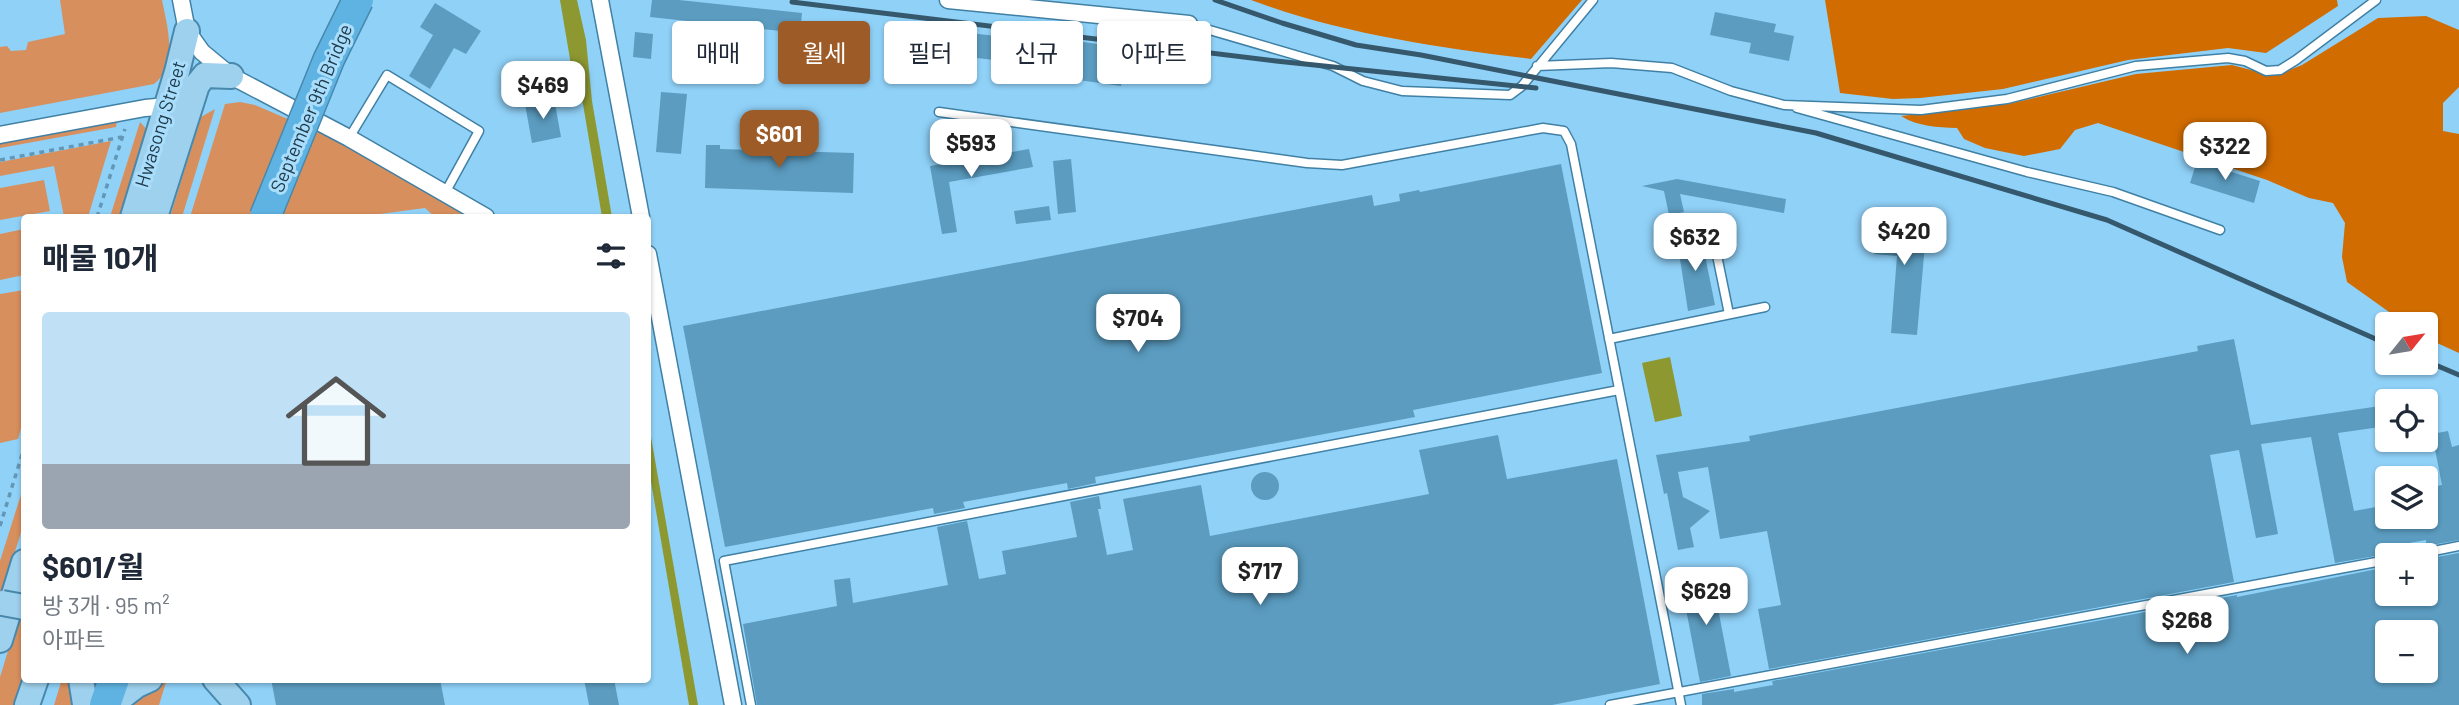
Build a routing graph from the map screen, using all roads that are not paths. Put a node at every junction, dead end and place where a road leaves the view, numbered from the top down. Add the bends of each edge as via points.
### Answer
1 (181, 0) edge
2 (336, 0) edge
3 (358, 0) edge
4 (600, 0) edge
5 (948, 0) edge
6 (1593, 0) edge
7 (2376, 0) edge
8 (1159, 21) edge
9 (1211, 30) edge
10 (187, 31) junction
11 (1537, 66) junction
12 (231, 76) junction
13 (1784, 105) junction
14 (167, 106) junction
15 (939, 112) dead end
16 (0, 135) edge
17 (349, 138) junction
18 (444, 193) junction
19 (134, 214) edge
20 (156, 214) edge
21 (244, 214) edge
22 (266, 214) edge
23 (481, 214) edge
24 (640, 214) edge
25 (2220, 230) dead end
26 (1712, 231) dead end
27 (651, 270) edge
28 (1765, 307) dead end
29 (1729, 314) junction
30 (1617, 337) junction
31 (1619, 390) junction
32 (2459, 547) edge
33 (2438, 551) edge
34 (2375, 562) edge
35 (21, 572) edge
36 (0, 640) edge
37 (35, 683) edge
38 (109, 683) edge
39 (141, 683) edge
40 (1678, 692) junction
41 (93, 696) edge
42 (27, 705) edge
43 (733, 705) edge
44 (751, 705) edge
45 (1609, 705) edge
46 (1681, 705) edge

1 - 10 street
2 - 21 highway, September 9th Bridge
3 - 22 highway, September 9th Bridge, bridge
4 - 24 street
5 - 8 street
6 - 11 lane
7 - 13 lane via 2280,69 2266,71 2228,58 2136,66 2007,99 1921,110
9 - 11 lane via 1402,91 1510,95
10 - 12 street via 202,52
10 - 14 main road, Hwasong Street
11 - 13 lane via 1611,63 1672,68
12 - 17 street
12 - 20 main road, Hwasong Street via 205,75 197,85
13 - 25 lane via 2113,192
14 - 16 street
14 - 19 main road, Hwasong Street
15 - 30 lane via 1342,165 1542,128 1564,131 1572,144
17 - 18 street
17 - 18 lane via 387,75 479,131
18 - 23 street
26 - 29 lane
27 - 43 street
28 - 29 lane
29 - 30 lane
30 - 31 lane
31 - 40 lane
31 - 44 lane via 724,561
32 - 33 lane
34 - 40 lane
35 - 36 main road
37 - 42 main road
38 - 41 highway
39 - 41 main road
40 - 45 lane
40 - 46 lane

